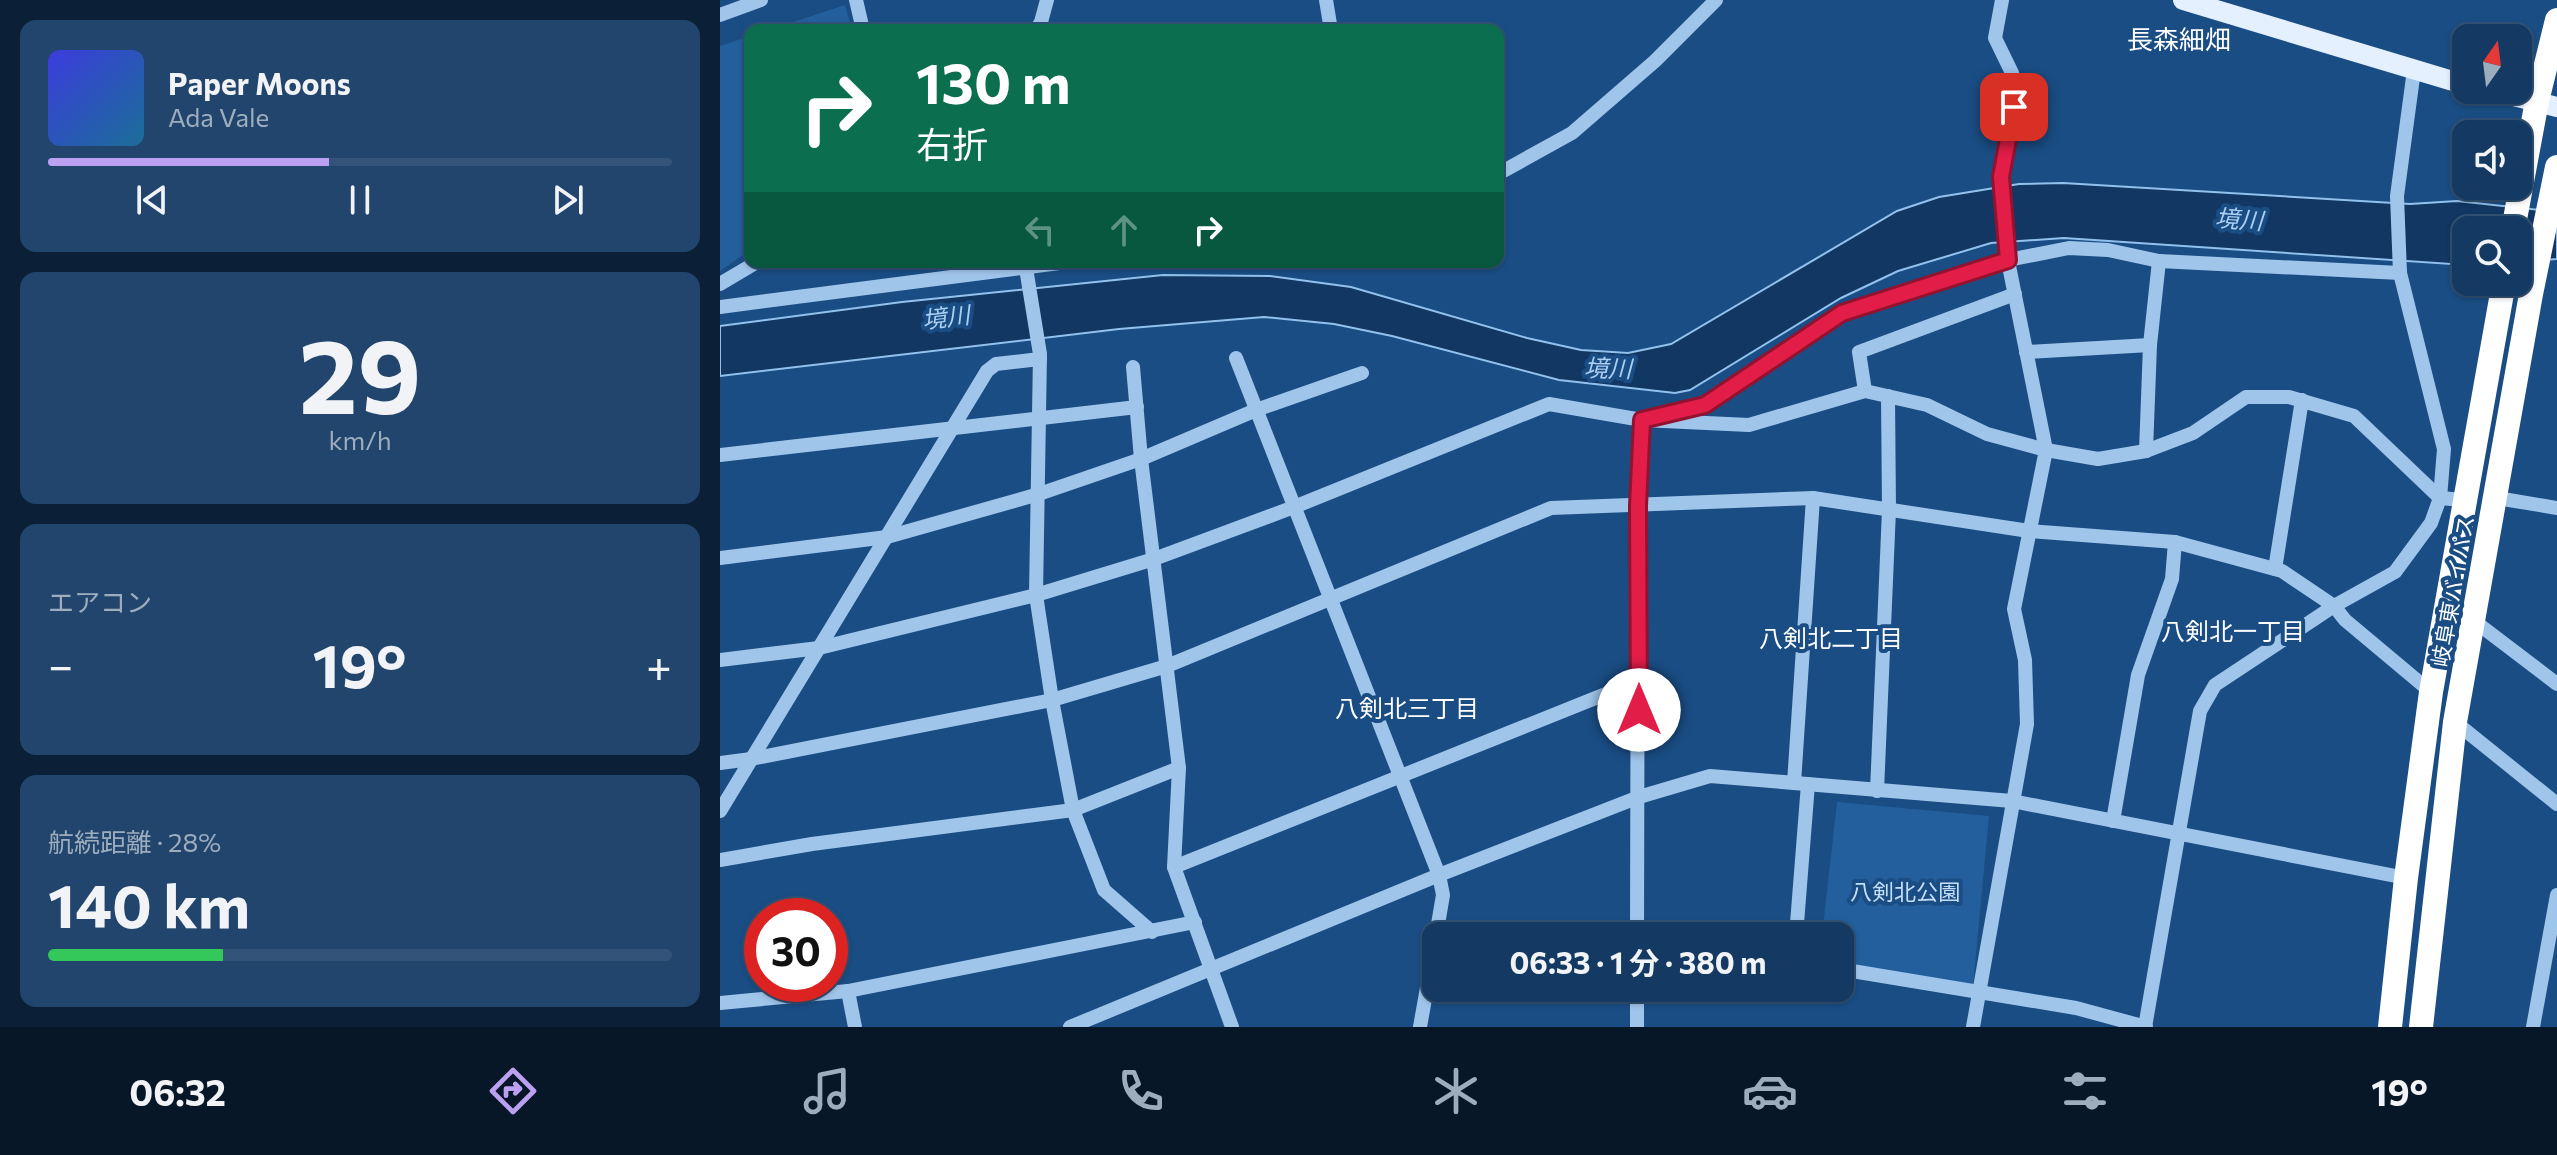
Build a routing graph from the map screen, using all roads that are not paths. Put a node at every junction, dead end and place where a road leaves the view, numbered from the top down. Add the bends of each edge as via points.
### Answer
1 (761, 0) edge
2 (856, 0) edge
3 (1047, 0) edge
4 (1326, 0) edge
5 (1716, 0) edge
6 (2002, 0) edge
7 (2183, 0) edge
8 (720, 15) edge
9 (2557, 20) edge
10 (862, 24) edge
11 (1038, 24) edge
12 (1330, 24) edge
13 (2414, 70) junction
14 (2452, 81) edge
15 (2547, 104) edge
16 (2557, 167) edge
17 (1504, 171) edge
18 (2516, 216) edge
19 (2007, 256) junction
20 (2159, 261) junction
21 (747, 268) edge
22 (1026, 270) edge
23 (2400, 272) junction
24 (720, 284) edge
25 (2015, 294) junction
26 (2501, 296) edge
27 (720, 307) edge
28 (2150, 345) junction
29 (2026, 352) junction
30 (1040, 356) junction
31 (1236, 358) dead end
32 (1133, 367) dead end
33 (1362, 373) dead end
34 (1865, 391) junction
35 (1888, 396) junction
36 (2302, 400) junction
37 (1137, 407) junction
38 (1256, 410) junction
39 (1040, 419) junction
40 (1642, 420) junction
41 (953, 427) junction
42 (2046, 450) junction
43 (2146, 451) junction
44 (720, 455) edge
45 (1141, 459) junction
46 (1039, 494) junction
47 (1813, 498) junction
48 (2497, 498) junction
49 (2452, 499) junction
50 (1638, 506) junction
51 (1294, 507) junction
52 (2557, 508) edge
53 (1889, 510) junction
54 (2029, 531) junction
55 (887, 537) junction
56 (2175, 542) junction
57 (720, 558) edge
58 (1154, 559) junction
59 (2275, 569) junction
60 (1036, 595) junction
61 (1333, 600) junction
62 (2334, 606) junction
63 (2473, 620) junction
64 (819, 648) junction
65 (720, 660) edge
66 (1167, 666) junction
67 (1638, 681) junction
68 (2557, 684) edge
69 (2431, 692) junction
70 (1052, 700) junction
71 (2455, 722) junction
72 (751, 759) junction
73 (720, 763) edge
74 (1179, 768) junction
75 (1400, 775) junction
76 (1801, 784) junction
77 (1877, 791) junction
78 (1639, 797) junction
79 (2012, 801) junction
80 (2557, 804) edge
81 (1073, 810) junction
82 (720, 811) edge
83 (2113, 821) junction
84 (2180, 834) junction
85 (720, 860) edge
86 (1174, 867) junction
87 (1439, 875) junction
88 (2406, 878) junction
89 (2557, 895) edge
90 (1195, 922) junction
91 (1438, 922) edge
92 (1637, 922) edge
93 (1796, 922) edge
94 (1152, 932) junction
95 (1211, 969) junction
96 (1854, 971) edge
97 (848, 991) joint
98 (1978, 992) junction
99 (744, 1001) edge
100 (1424, 1002) edge
101 (1637, 1002) edge
102 (720, 1003) edge
103 (855, 1027) edge
104 (1070, 1027) edge
105 (1232, 1027) edge
106 (1420, 1027) edge
107 (1637, 1027) edge
108 (1973, 1027) edge
109 (2146, 1027) edge
110 (2390, 1027) edge
111 (2421, 1027) edge
112 (2533, 1027) edge

1 - 8 street
2 - 10 street
3 - 11 street
4 - 12 street
5 - 17 street via 1572,133
6 - 19 street via 1995,38 2012,73 2014,107 2001,177
7 - 13 main road
9 - 15 highway
13 - 14 main road
13 - 23 street via 2397,196
15 - 18 highway
16 - 48 highway, 岐阜東バイパス
19 - 20 street via 2069,248
19 - 25 street
19 - 40 street via 1842,313 1705,405
20 - 23 street
20 - 28 street
21 - 24 street
22 - 27 street
22 - 30 street
23 - 49 street
25 - 29 street
25 - 34 street via 1859,352
26 - 49 highway, 岐阜東バイパス
28 - 29 street
28 - 43 street
29 - 42 street
30 - 39 street
30 - 41 street via 996,364 987,371
31 - 38 street
32 - 37 street
33 - 38 street
34 - 35 street
34 - 40 street via 1749,425
35 - 42 street via 1927,405 1987,434
35 - 53 street
36 - 43 street via 2246,397 2193,433
36 - 49 street via 2354,416
36 - 59 street
37 - 39 street
37 - 45 street
38 - 45 street
38 - 51 street
39 - 41 street
39 - 46 street
40 - 50 street
40 - 51 street via 1549,404
41 - 44 street
41 - 55 street
42 - 43 street via 2098,459
42 - 54 street
45 - 46 street
45 - 58 street
46 - 55 street
46 - 60 street
47 - 50 street
47 - 53 street
47 - 76 street
48 - 52 street
48 - 63 highway, 岐阜東バイパス
49 - 62 street via 2395,572
49 - 69 highway, 岐阜東バイパス
50 - 61 street via 1551,508
50 - 67 street
51 - 58 street
51 - 61 street
53 - 54 street
53 - 77 street
54 - 56 street
54 - 79 street via 2014,609 2025,660 2027,724
55 - 57 street
55 - 64 street
56 - 59 street
56 - 83 street via 2172,579 2138,675
58 - 60 street
58 - 66 street
59 - 62 street
60 - 64 street
60 - 70 street
61 - 66 street
61 - 75 street
62 - 69 street
62 - 84 street via 2215,685 2200,711
63 - 68 street
63 - 71 highway, 岐阜東バイパス
64 - 65 street
64 - 72 street
66 - 70 street
66 - 74 street
67 - 75 street
67 - 78 street
69 - 88 highway, 岐阜東バイパス
70 - 72 street
70 - 81 street
71 - 80 street
71 - 111 highway, 岐阜東バイパス
72 - 73 street
72 - 82 street
74 - 81 street
74 - 86 street
75 - 86 street
75 - 87 street
76 - 77 street
76 - 78 street via 1710,776
76 - 93 street
77 - 79 street
78 - 87 street
78 - 92 street
79 - 83 street
79 - 98 street
81 - 85 street
81 - 94 street via 1104,890
83 - 84 street
84 - 88 street
84 - 109 street
86 - 90 street
87 - 91 street via 1443,895
87 - 95 street
88 - 110 highway, 岐阜東バイパス
89 - 112 street
90 - 94 street
90 - 95 street
94 - 97 street
95 - 104 street
95 - 105 street
96 - 98 street
97 - 103 street
98 - 108 street
98 - 109 street via 2076,1008
99 - 102 street
100 - 106 street
101 - 107 street

